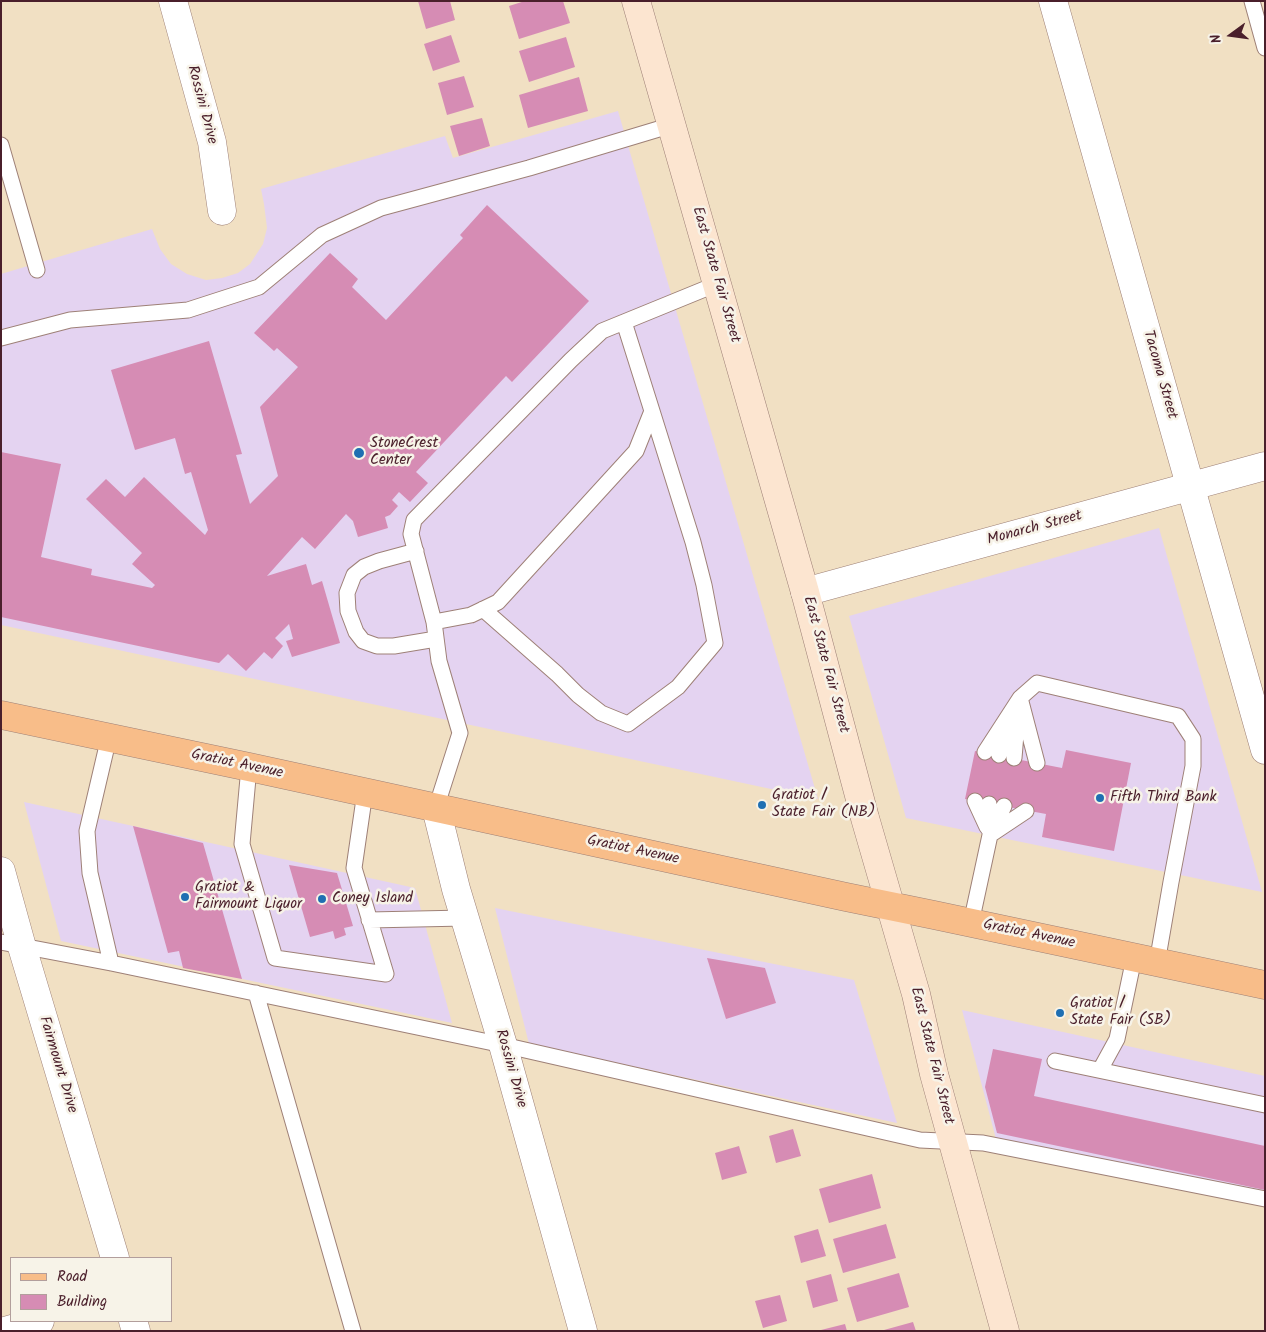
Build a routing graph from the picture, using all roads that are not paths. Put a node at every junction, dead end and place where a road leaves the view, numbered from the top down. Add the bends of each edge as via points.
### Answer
1 (173, 1) edge
2 (636, 1) edge
3 (1053, 1) edge
4 (1252, 1) edge
5 (1265, 48) edge
6 (672, 125) junction
7 (1, 145) edge
8 (222, 211) dead end
9 (37, 270) dead end
10 (717, 284) junction
11 (624, 322) junction
12 (1, 338) edge
13 (652, 412) junction
14 (1265, 466) edge
15 (1190, 486) junction
16 (416, 551) junction
17 (805, 592) junction
18 (483, 609) junction
19 (434, 622) junction
20 (436, 639) junction
21 (1020, 698) junction
22 (1, 715) edge
23 (109, 737) junction
24 (1265, 750) edge
25 (1012, 758) junction
26 (248, 767) junction
27 (365, 792) junction
28 (1002, 806) junction
29 (436, 808) junction
30 (990, 836) junction
31 (1, 871) edge
32 (891, 906) junction
33 (465, 918) junction
34 (370, 920) junction
35 (971, 923) junction
36 (12, 944) edge
37 (1145, 960) junction
38 (111, 963) junction
39 (1265, 985) edge
40 (256, 993) junction
41 (503, 1044) junction
42 (1055, 1061) dead end
43 (1100, 1070) junction
44 (1265, 1105) edge
45 (952, 1142) junction
46 (1265, 1199) edge
47 (115, 1257) edge
48 (36, 1322) edge
49 (5, 1331) edge
50 (353, 1331) edge
51 (583, 1331) edge
52 (1005, 1331) edge

1 - 8 street, Rossini Drive via 212,142
2 - 6 street, East State Fair Street
3 - 15 street, Tacoma Street
4 - 5 lane
6 - 10 street, East State Fair Street
6 - 12 lane via 381,208 322,236 259,287 188,310 70,320
7 - 9 lane
10 - 11 lane
10 - 17 street, East State Fair Street
11 - 13 lane
11 - 16 lane via 602,331 571,360 414,520 411,534
13 - 18 lane via 636,451 498,602
13 - 18 lane via 693,542 715,643 678,687 628,724 601,712 578,695
14 - 15 street, Monarch Street
15 - 17 street, Monarch Street
15 - 24 street, Tacoma Street
16 - 19 lane
16 - 20 lane via 364,567 354,576 347,592 348,611 363,641 377,646
17 - 32 street, East State Fair Street
18 - 19 lane
19 - 20 lane
20 - 29 lane via 439,661 460,733
21 - 25 lane
21 - 25 lane
21 - 25 lane
21 - 37 lane via 1037,684 1178,716 1193,739 1193,766
22 - 23 main road, Gratiot Avenue
23 - 26 main road, Gratiot Avenue
23 - 38 lane via 86,831 90,873
26 - 27 main road, Gratiot Avenue
26 - 34 lane via 242,844 275,958 386,974
27 - 29 main road, Gratiot Avenue
27 - 34 lane via 354,868
28 - 30 lane
28 - 30 lane
28 - 30 lane
29 - 32 main road, Gratiot Avenue
29 - 33 street, Rossini Drive
30 - 35 lane
31 - 36 street, Fairmount Drive
32 - 35 main road, Gratiot Avenue
32 - 45 street, East State Fair Street
33 - 34 lane
33 - 41 street, Rossini Drive
35 - 37 main road, Gratiot Avenue
36 - 38 lane
36 - 47 street, Fairmount Drive
37 - 39 main road, Gratiot Avenue
37 - 43 lane via 1117,1039
38 - 40 lane
40 - 41 lane
40 - 50 lane
41 - 45 lane via 920,1140
41 - 51 street, Rossini Drive
42 - 43 lane
43 - 44 lane
45 - 46 lane via 996,1145
45 - 52 street, East State Fair Street
48 - 49 street

